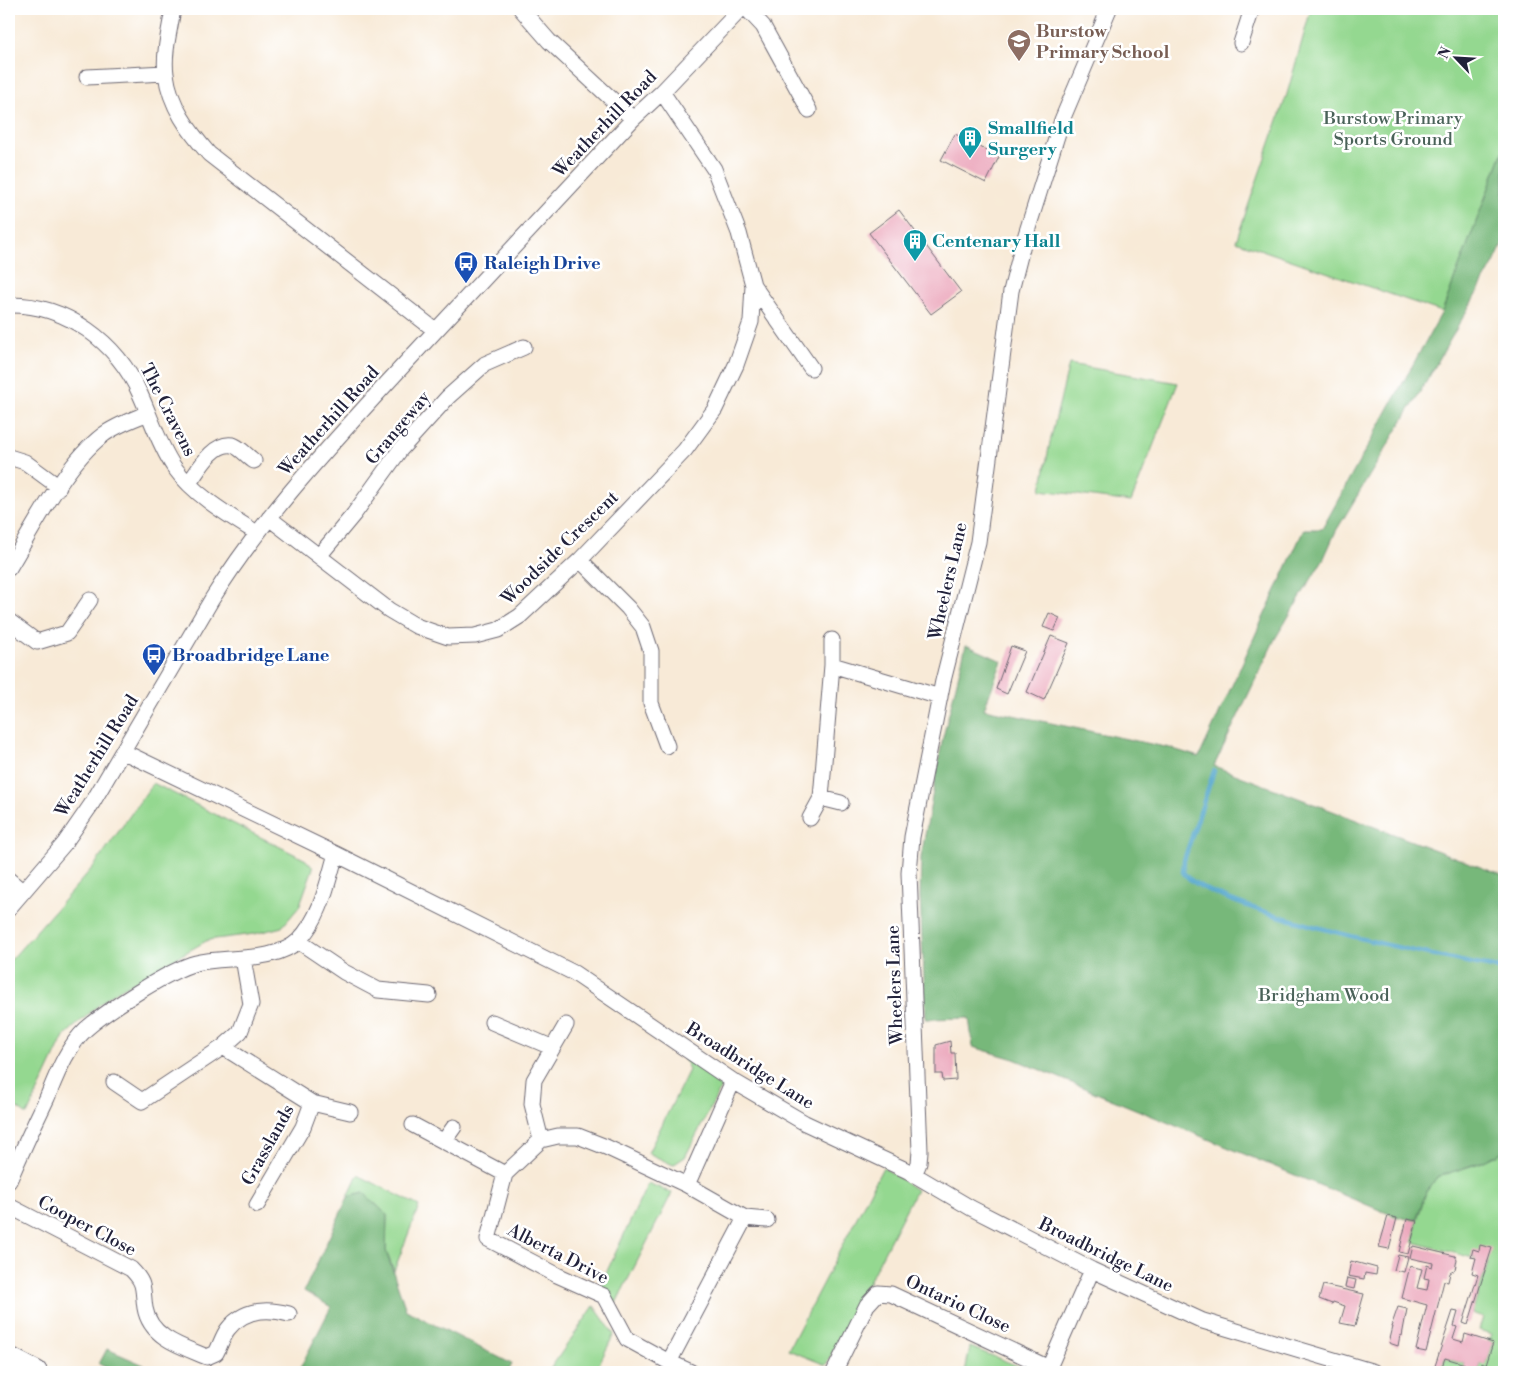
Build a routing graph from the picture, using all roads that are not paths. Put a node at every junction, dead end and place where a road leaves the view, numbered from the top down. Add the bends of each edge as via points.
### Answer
1 (173, 9) edge
2 (521, 9) edge
3 (741, 9) edge
4 (747, 9) edge
5 (1109, 9) edge
6 (1252, 9) edge
7 (1241, 43) dead end
8 (166, 73) junction
9 (87, 77) dead end
10 (662, 92) junction
11 (809, 110) dead end
12 (633, 119) junction
13 (753, 286) junction
14 (9, 305) edge
15 (435, 330) junction
16 (524, 347) dead end
17 (811, 368) dead end
18 (148, 413) junction
19 (9, 456) edge
20 (254, 461) dead end
21 (188, 483) junction
22 (58, 487) junction
23 (269, 518) junction
24 (257, 533) junction
25 (318, 556) junction
26 (580, 560) junction
27 (9, 568) edge
28 (90, 600) dead end
29 (9, 621) edge
30 (832, 640) dead end
31 (832, 665) junction
32 (940, 697) junction
33 (667, 746) dead end
34 (124, 752) junction
35 (822, 798) junction
36 (841, 803) dead end
37 (810, 818) dead end
38 (336, 854) junction
39 (9, 880) edge
40 (23, 892) junction
41 (9, 908) edge
42 (298, 941) junction
43 (243, 958) junction
44 (429, 995) dead end
45 (492, 1022) dead end
46 (566, 1025) dead end
47 (223, 1047) junction
48 (552, 1047) junction
49 (733, 1081) junction
50 (114, 1082) dead end
51 (312, 1103) junction
52 (350, 1112) dead end
53 (413, 1124) dead end
54 (454, 1127) dead end
55 (541, 1140) junction
56 (444, 1141) junction
57 (505, 1174) junction
58 (914, 1174) junction
59 (9, 1181) edge
60 (687, 1185) junction
61 (257, 1205) dead end
62 (9, 1206) edge
63 (745, 1218) junction
64 (767, 1220) dead end
65 (1092, 1270) junction
66 (289, 1314) dead end
67 (9, 1358) edge
68 (669, 1362) junction
69 (1048, 1370) edge
70 (36, 1372) edge
71 (691, 1372) edge
72 (834, 1372) edge
73 (1374, 1372) edge

1 - 8 street
2 - 12 street
3 - 10 street, Weatherhill Road
4 - 11 street via 762,26
5 - 32 street, Wheelers Lane via 1062,120 1011,291 978,542
6 - 7 street
8 - 9 street
8 - 15 street via 187,130 209,154
10 - 12 street, Weatherhill Road
10 - 13 street, Woodside Crescent via 714,169 739,233
12 - 15 street, Weatherhill Road
13 - 17 street, Woodside Crescent
13 - 26 street, Woodside Crescent via 751,322 736,365 715,409 685,450
14 - 18 street, The Cravens via 38,308 68,318 105,343 124,365
15 - 23 street, Weatherhill Road
16 - 25 street, Grangeway via 485,364 448,397 400,450 354,514
18 - 21 street, The Cravens via 174,467
18 - 22 street via 104,434
19 - 22 street via 25,462
20 - 21 street, The Cravens via 233,445 224,445 214,451
21 - 24 street, The Cravens
22 - 27 street
23 - 24 street, Weatherhill Road
23 - 25 street, Woodside Crescent
24 - 34 street, Weatherhill Road via 212,599
25 - 26 street, Woodside Crescent via 389,610 416,626 448,637 475,636 498,630 520,616
26 - 33 street via 643,627 651,651 651,703
28 - 29 street via 67,633 37,642
30 - 31 street
31 - 32 street
31 - 35 street
32 - 58 street, Wheelers Lane via 910,862 920,1151
34 - 38 street, Broadbridge Lane
34 - 40 street, Weatherhill Road via 64,844
35 - 36 street
35 - 37 street
38 - 42 street via 315,919
38 - 49 street, Broadbridge Lane via 574,974
39 - 40 street
40 - 41 street, Weatherhill Road
42 - 43 street via 282,950
42 - 44 street via 378,990
43 - 47 street via 251,1004 240,1032
43 - 59 street via 197,963 177,970 85,1030 65,1058
45 - 48 street
46 - 48 street
47 - 50 street via 142,1101
47 - 51 street, Grasslands
48 - 55 street via 534,1080 532,1104
49 - 58 street, Broadbridge Lane via 805,1123
49 - 60 street
51 - 52 street, Grasslands
51 - 61 street, Grasslands via 303,1127
53 - 56 street
54 - 56 street
55 - 57 street
55 - 60 street via 578,1136
56 - 57 street
57 - 68 street, Alberta Drive via 488,1239 604,1296 626,1339
58 - 65 street, Broadbridge Lane via 970,1208
60 - 63 street
62 - 66 street, Cooper Close via 131,1269 141,1280 145,1309 154,1327 164,1338 207,1357 216,1353 227,1329 250,1313 273,1310
63 - 64 street
63 - 68 street
65 - 69 street
65 - 73 street, Broadbridge Lane via 1203,1321
67 - 70 highway
68 - 71 street
69 - 72 street, Ontario Close via 891,1294 878,1294 867,1305

